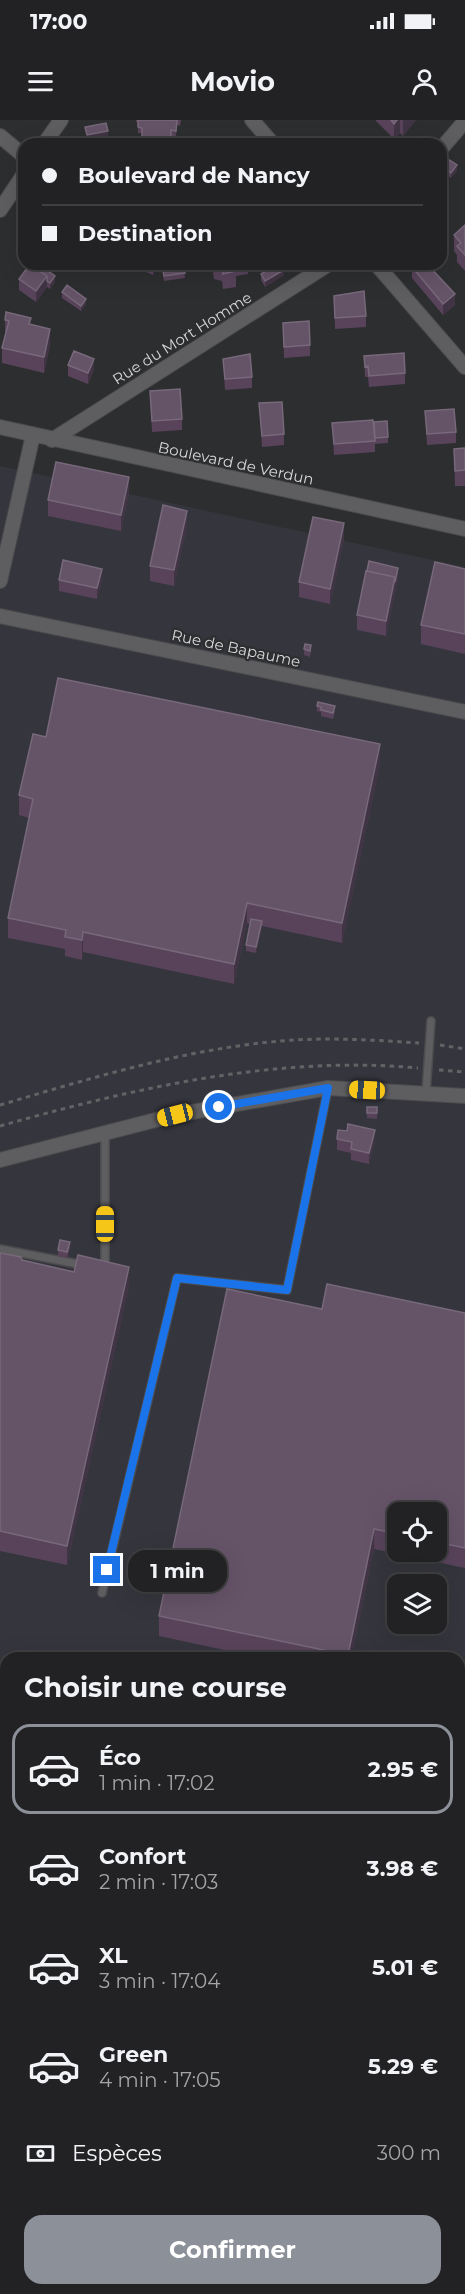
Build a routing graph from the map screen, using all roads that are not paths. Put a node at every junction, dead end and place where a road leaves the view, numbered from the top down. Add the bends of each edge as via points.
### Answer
1 (61, 120) edge
2 (252, 120) edge
3 (465, 121) edge
4 (0, 136) edge
5 (48, 138) edge
6 (268, 138) edge
7 (447, 142) edge
8 (18, 151) edge
9 (18, 183) edge
10 (0, 210) edge
11 (320, 270) edge
12 (381, 270) edge
13 (463, 361) edge
14 (0, 427) edge
15 (33, 435) junction
16 (52, 440) junction
17 (465, 529) edge
18 (0, 581) edge
19 (0, 616) edge
20 (465, 712) edge
21 (431, 1021) dead end
22 (328, 1088) junction
23 (426, 1093) junction
24 (465, 1096) edge
25 (105, 1133) junction
26 (0, 1160) edge
27 (0, 1249) edge
28 (102, 1593) dead end

1 - 5 street
2 - 6 street
3 - 7 street
4 - 8 street
9 - 10 street
11 - 16 street, Rue du Mort Homme
12 - 13 street
14 - 15 street, Boulevard de Verdun
15 - 16 street, Boulevard de Verdun
15 - 18 street
16 - 17 street, Boulevard de Verdun
19 - 20 street, Rue de Bapaume
21 - 23 lane
22 - 23 street
22 - 25 street via 175,1115
22 - 28 lane via 287,1290 177,1278
23 - 24 street
25 - 26 street
25 - 27 lane via 105,1269

